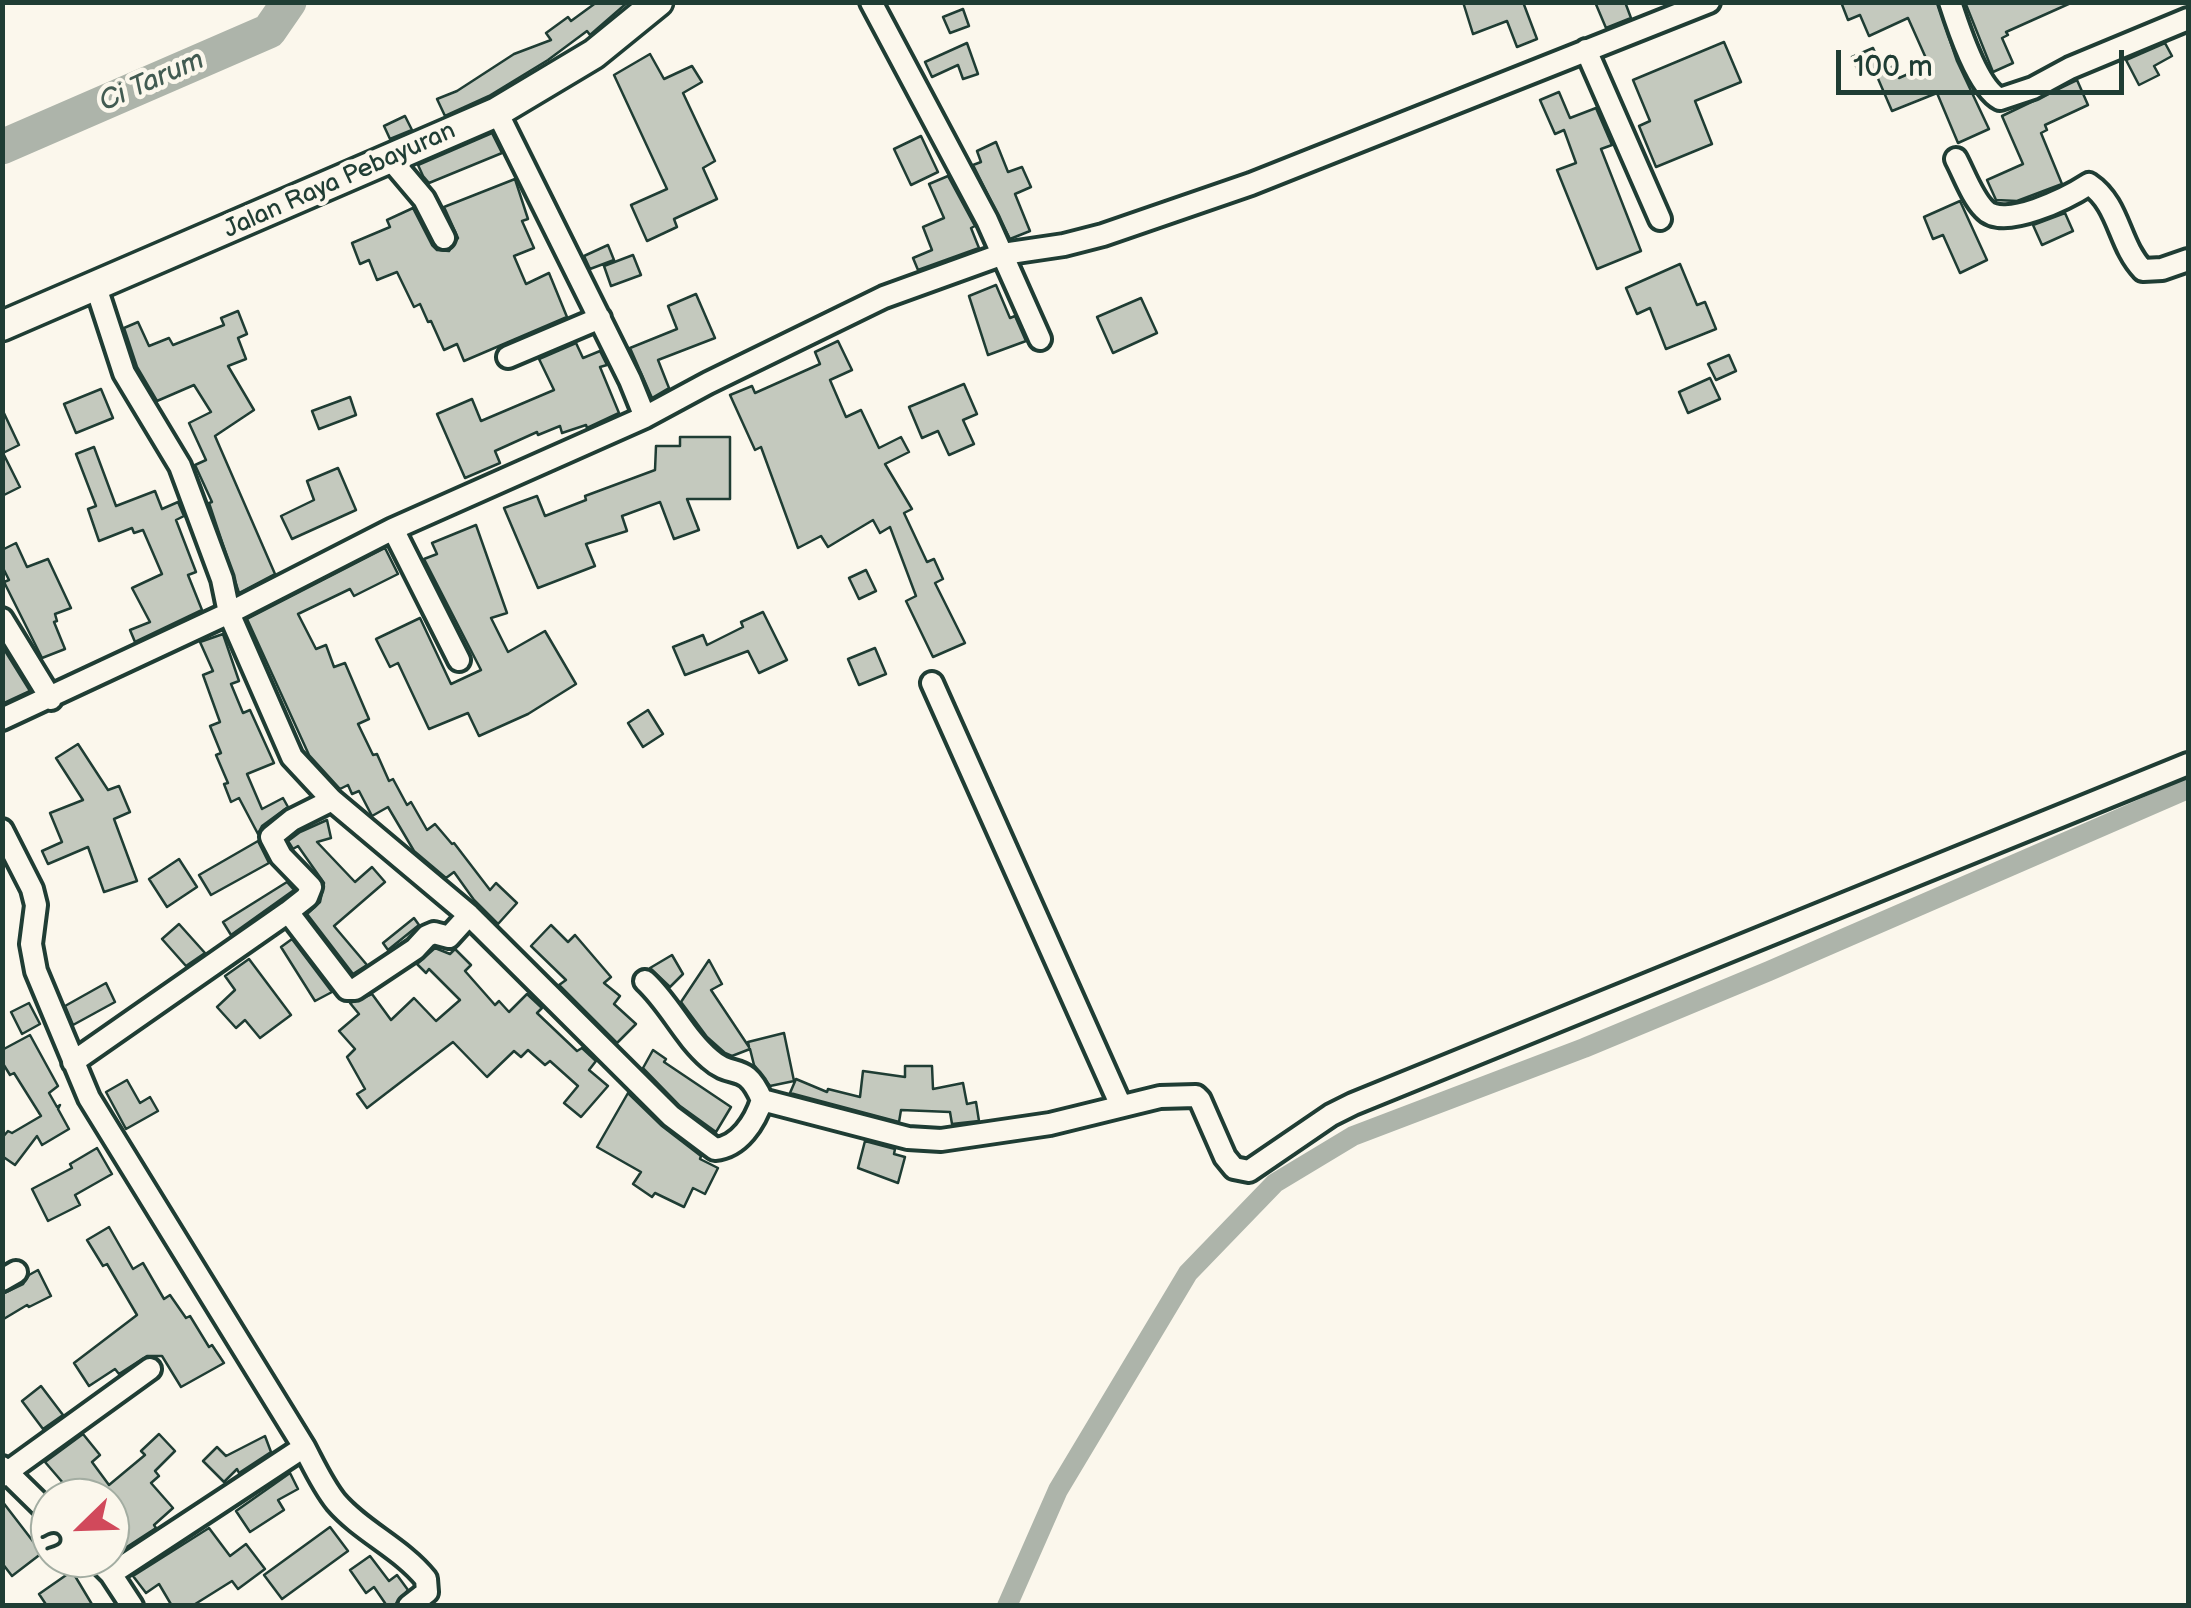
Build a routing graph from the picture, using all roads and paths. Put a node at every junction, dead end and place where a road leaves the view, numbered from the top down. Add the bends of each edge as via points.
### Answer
1 (658, 2) edge
2 (871, 2) edge
3 (1710, 2) edge
4 (1950, 2) edge
5 (2188, 18) edge
6 (1586, 50) junction
7 (497, 112) junction
8 (1956, 159) dead end
9 (391, 160) junction
10 (1660, 219) dead end
11 (444, 238) dead end
12 (1003, 254) junction
13 (2188, 260) edge
14 (96, 288) junction
15 (600, 318) junction
16 (2, 326) edge
17 (1040, 339) dead end
18 (508, 357) dead end
19 (645, 417) junction
20 (394, 529) junction
21 (229, 613) junction
22 (2, 618) edge
23 (459, 660) dead end
24 (932, 683) dead end
25 (51, 699) junction
26 (2, 719) edge
27 (2188, 764) edge
28 (332, 800) junction
29 (2, 830) edge
30 (288, 912) junction
31 (470, 915) junction
32 (645, 981) dead end
33 (73, 1062) junction
34 (762, 1100) junction
35 (1121, 1106) junction
36 (150, 1369) dead end
37 (304, 1448) junction
38 (4, 1472) edge
39 (30, 1496) edge
40 (130, 1562) edge
41 (114, 1578) edge
42 (132, 1606) edge
43 (408, 1606) edge

1 - 7 main road, Jalan Raya Pebayuran via 594,54
2 - 12 street
3 - 6 street
4 - 5 street via 1989,91 2000,99
6 - 10 street
6 - 12 street via 1251,184 1103,235
7 - 9 main road, Jalan Raya Pebayuran
7 - 15 street
8 - 13 street via 1984,211 2012,216 2069,198 2089,184 2112,207 2142,270
9 - 11 street via 424,199
9 - 14 main road, Jalan Raya Pebayuran
12 - 17 street
12 - 19 street via 868,304
14 - 16 main road, Jalan Raya Pebayuran
14 - 21 street via 124,373 184,477
15 - 18 street
15 - 19 street
19 - 20 street
20 - 21 street
20 - 23 street
21 - 25 street
21 - 28 street via 292,757
22 - 25 street
24 - 35 street
25 - 26 street
27 - 35 street via 1353,1104 1249,1170 1234,1168 1225,1156 1196,1096
28 - 30 street via 270,837 311,887
28 - 31 street
29 - 33 street via 32,890 32,958
30 - 31 street via 350,990 427,936 449,937
30 - 33 street
31 - 34 street via 640,1087 707,1145 727,1147 748,1129
32 - 34 street via 710,1060 745,1073
33 - 37 street via 102,1122
34 - 35 street via 925,1140 1020,1130
36 - 38 street
37 - 40 street
37 - 43 street via 337,1503 426,1579 428,1592
38 - 39 street
41 - 42 street

